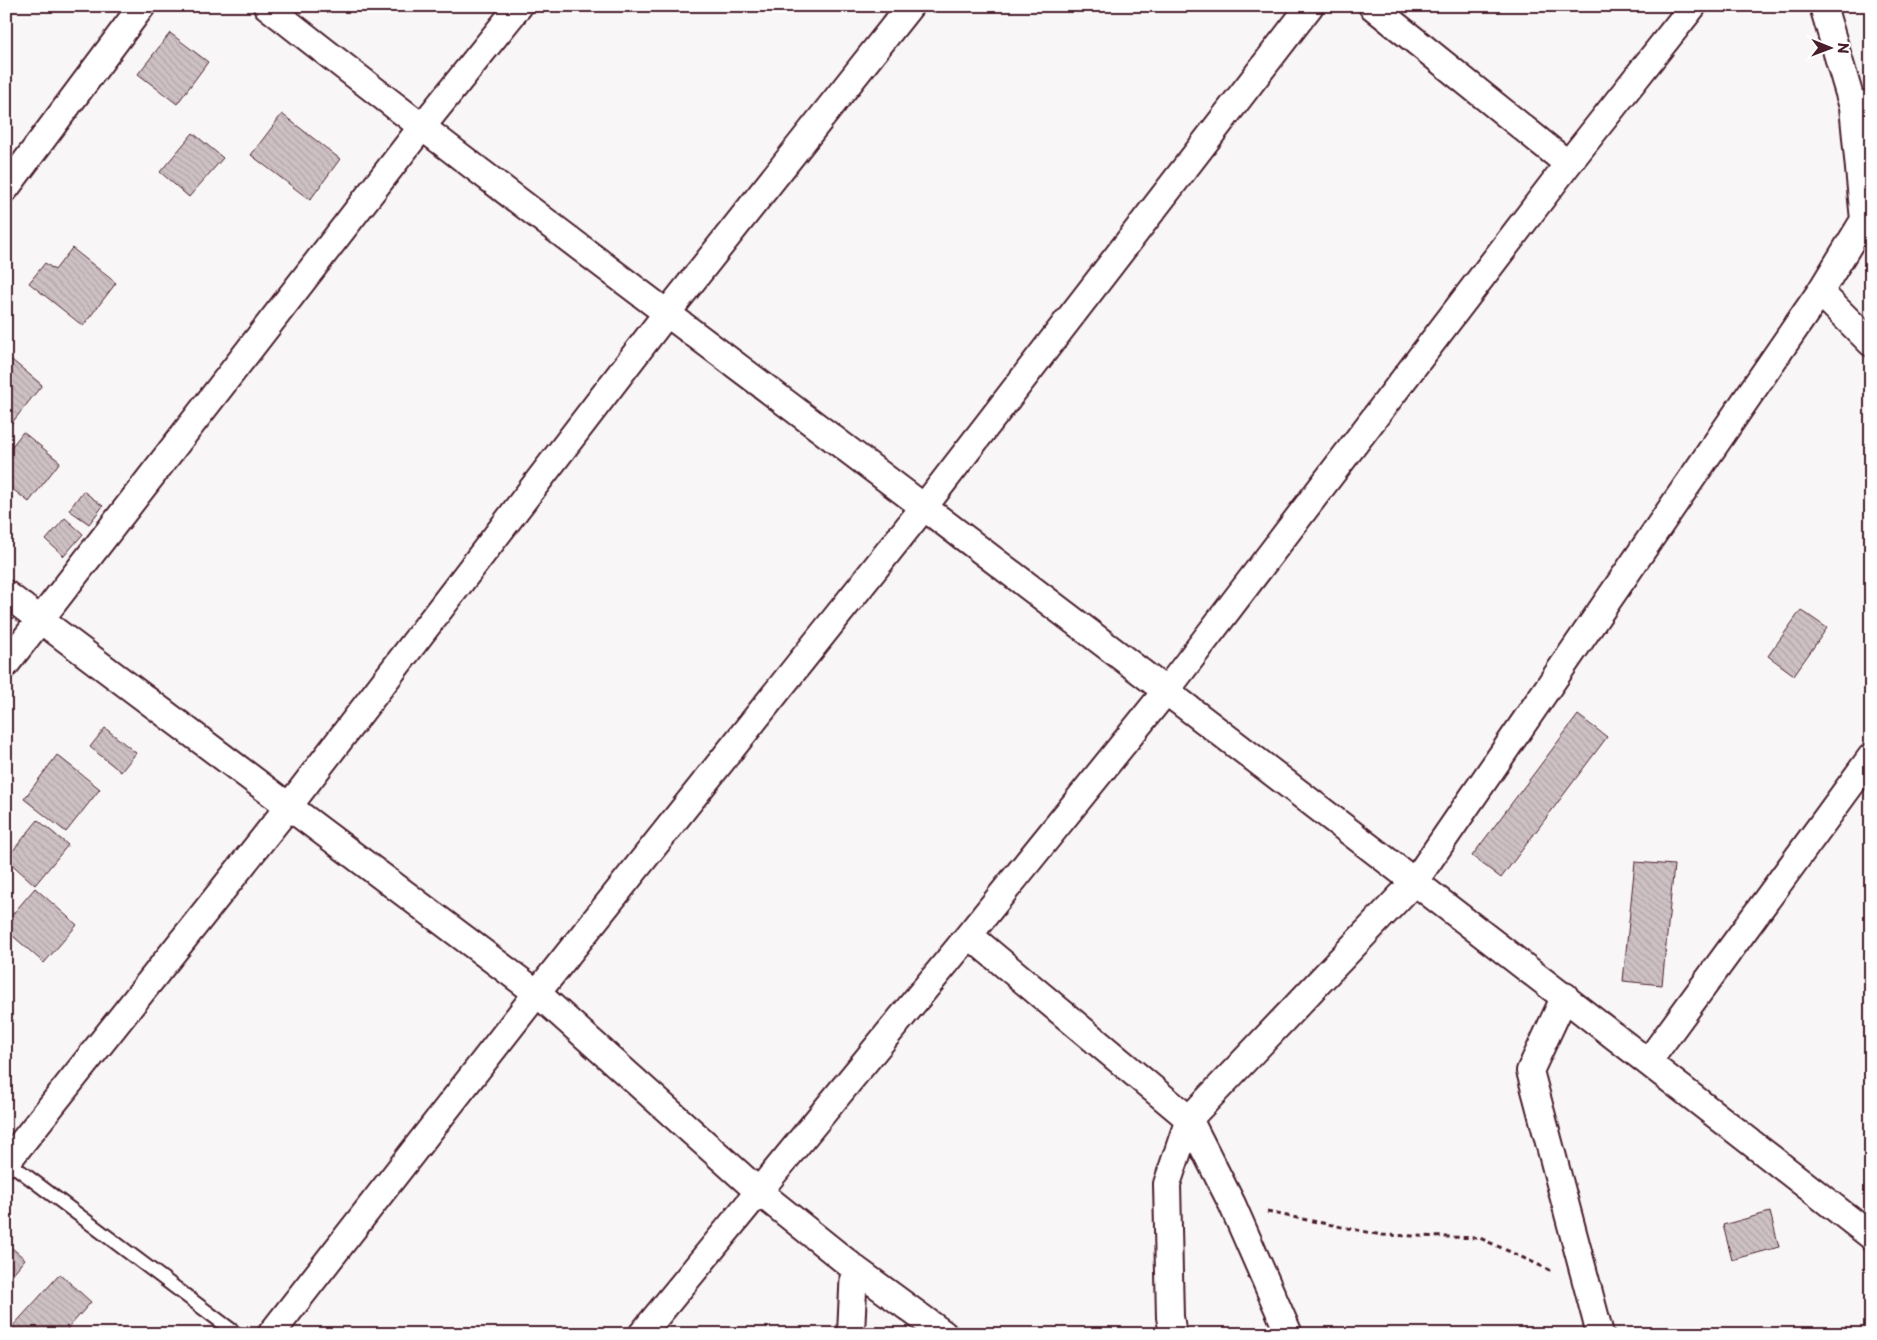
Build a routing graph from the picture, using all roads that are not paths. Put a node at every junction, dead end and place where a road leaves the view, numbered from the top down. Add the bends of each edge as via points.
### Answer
1 (142, 6) edge
2 (267, 6) edge
3 (519, 6) edge
4 (910, 6) edge
5 (1310, 6) edge
6 (1372, 6) edge
7 (1693, 6) edge
8 (1823, 6) edge
9 (1862, 105) edge
10 (421, 128) junction
11 (1568, 164) junction
12 (6, 188) edge
13 (1820, 292) junction
14 (667, 313) junction
15 (1871, 343) edge
16 (924, 506) junction
17 (6, 594) edge
18 (40, 620) junction
19 (6, 664) edge
20 (1166, 691) junction
21 (1871, 757) edge
22 (288, 806) junction
23 (1414, 881) junction
24 (969, 935) junction
25 (537, 993) junction
26 (1565, 996) junction
27 (1648, 1062) junction
28 (1189, 1119) junction
29 (7, 1162) edge
30 (758, 1192) junction
31 (1871, 1236) edge
32 (854, 1268) junction
33 (237, 1334) edge
34 (271, 1334) edge
35 (642, 1334) edge
36 (851, 1334) edge
37 (944, 1334) edge
38 (1173, 1334) edge
39 (1289, 1334) edge
40 (1600, 1334) edge

1 - 12 street
2 - 10 street
3 - 10 street
4 - 14 street
5 - 16 street
6 - 11 street
7 - 11 street
8 - 9 street
9 - 13 street via 1864,220
10 - 14 street
10 - 18 street
11 - 20 street
13 - 15 street
13 - 23 street
14 - 16 street
14 - 22 street
16 - 20 street
16 - 25 street
17 - 18 street
18 - 19 street
18 - 22 street
20 - 23 street
20 - 24 street
21 - 27 street
22 - 25 street
22 - 29 street
23 - 26 street
23 - 28 street
24 - 28 street
24 - 30 street
25 - 30 street
25 - 34 street
26 - 27 street
26 - 40 street via 1530,1071
27 - 31 street
28 - 38 street via 1167,1184
28 - 39 street via 1232,1204
29 - 33 lane
30 - 32 street
30 - 35 street
32 - 36 street
32 - 37 street

